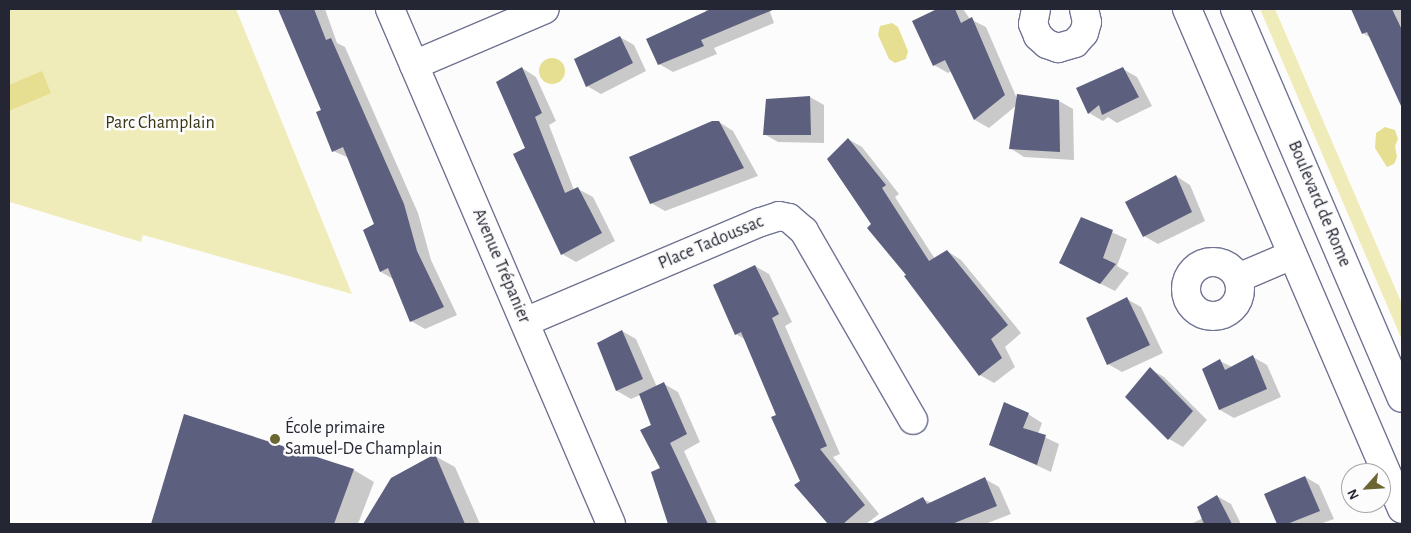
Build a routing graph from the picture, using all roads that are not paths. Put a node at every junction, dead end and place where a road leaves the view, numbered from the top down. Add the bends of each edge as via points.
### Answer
1 (390, 9) edge
2 (545, 9) edge
3 (1036, 9) edge
4 (1085, 9) edge
5 (1187, 9) edge
6 (1235, 9) edge
7 (414, 65) junction
8 (1292, 255) junction
9 (1238, 278) dead end
10 (525, 322) junction
11 (1402, 398) edge
12 (913, 420) dead end
13 (1402, 509) edge
14 (611, 524) edge

1 - 7 street, Avenue Trépanier
2 - 7 street
3 - 4 street via 1033,24 1038,36 1058,48 1076,43 1084,33 1087,22
5 - 8 street
6 - 11 street, Boulevard de Rome
7 - 10 street, Avenue Trépanier
8 - 9 street
8 - 13 street
10 - 12 street, Place Tadoussac via 761,222 780,216 789,218 804,231
10 - 14 street, Avenue Trépanier

